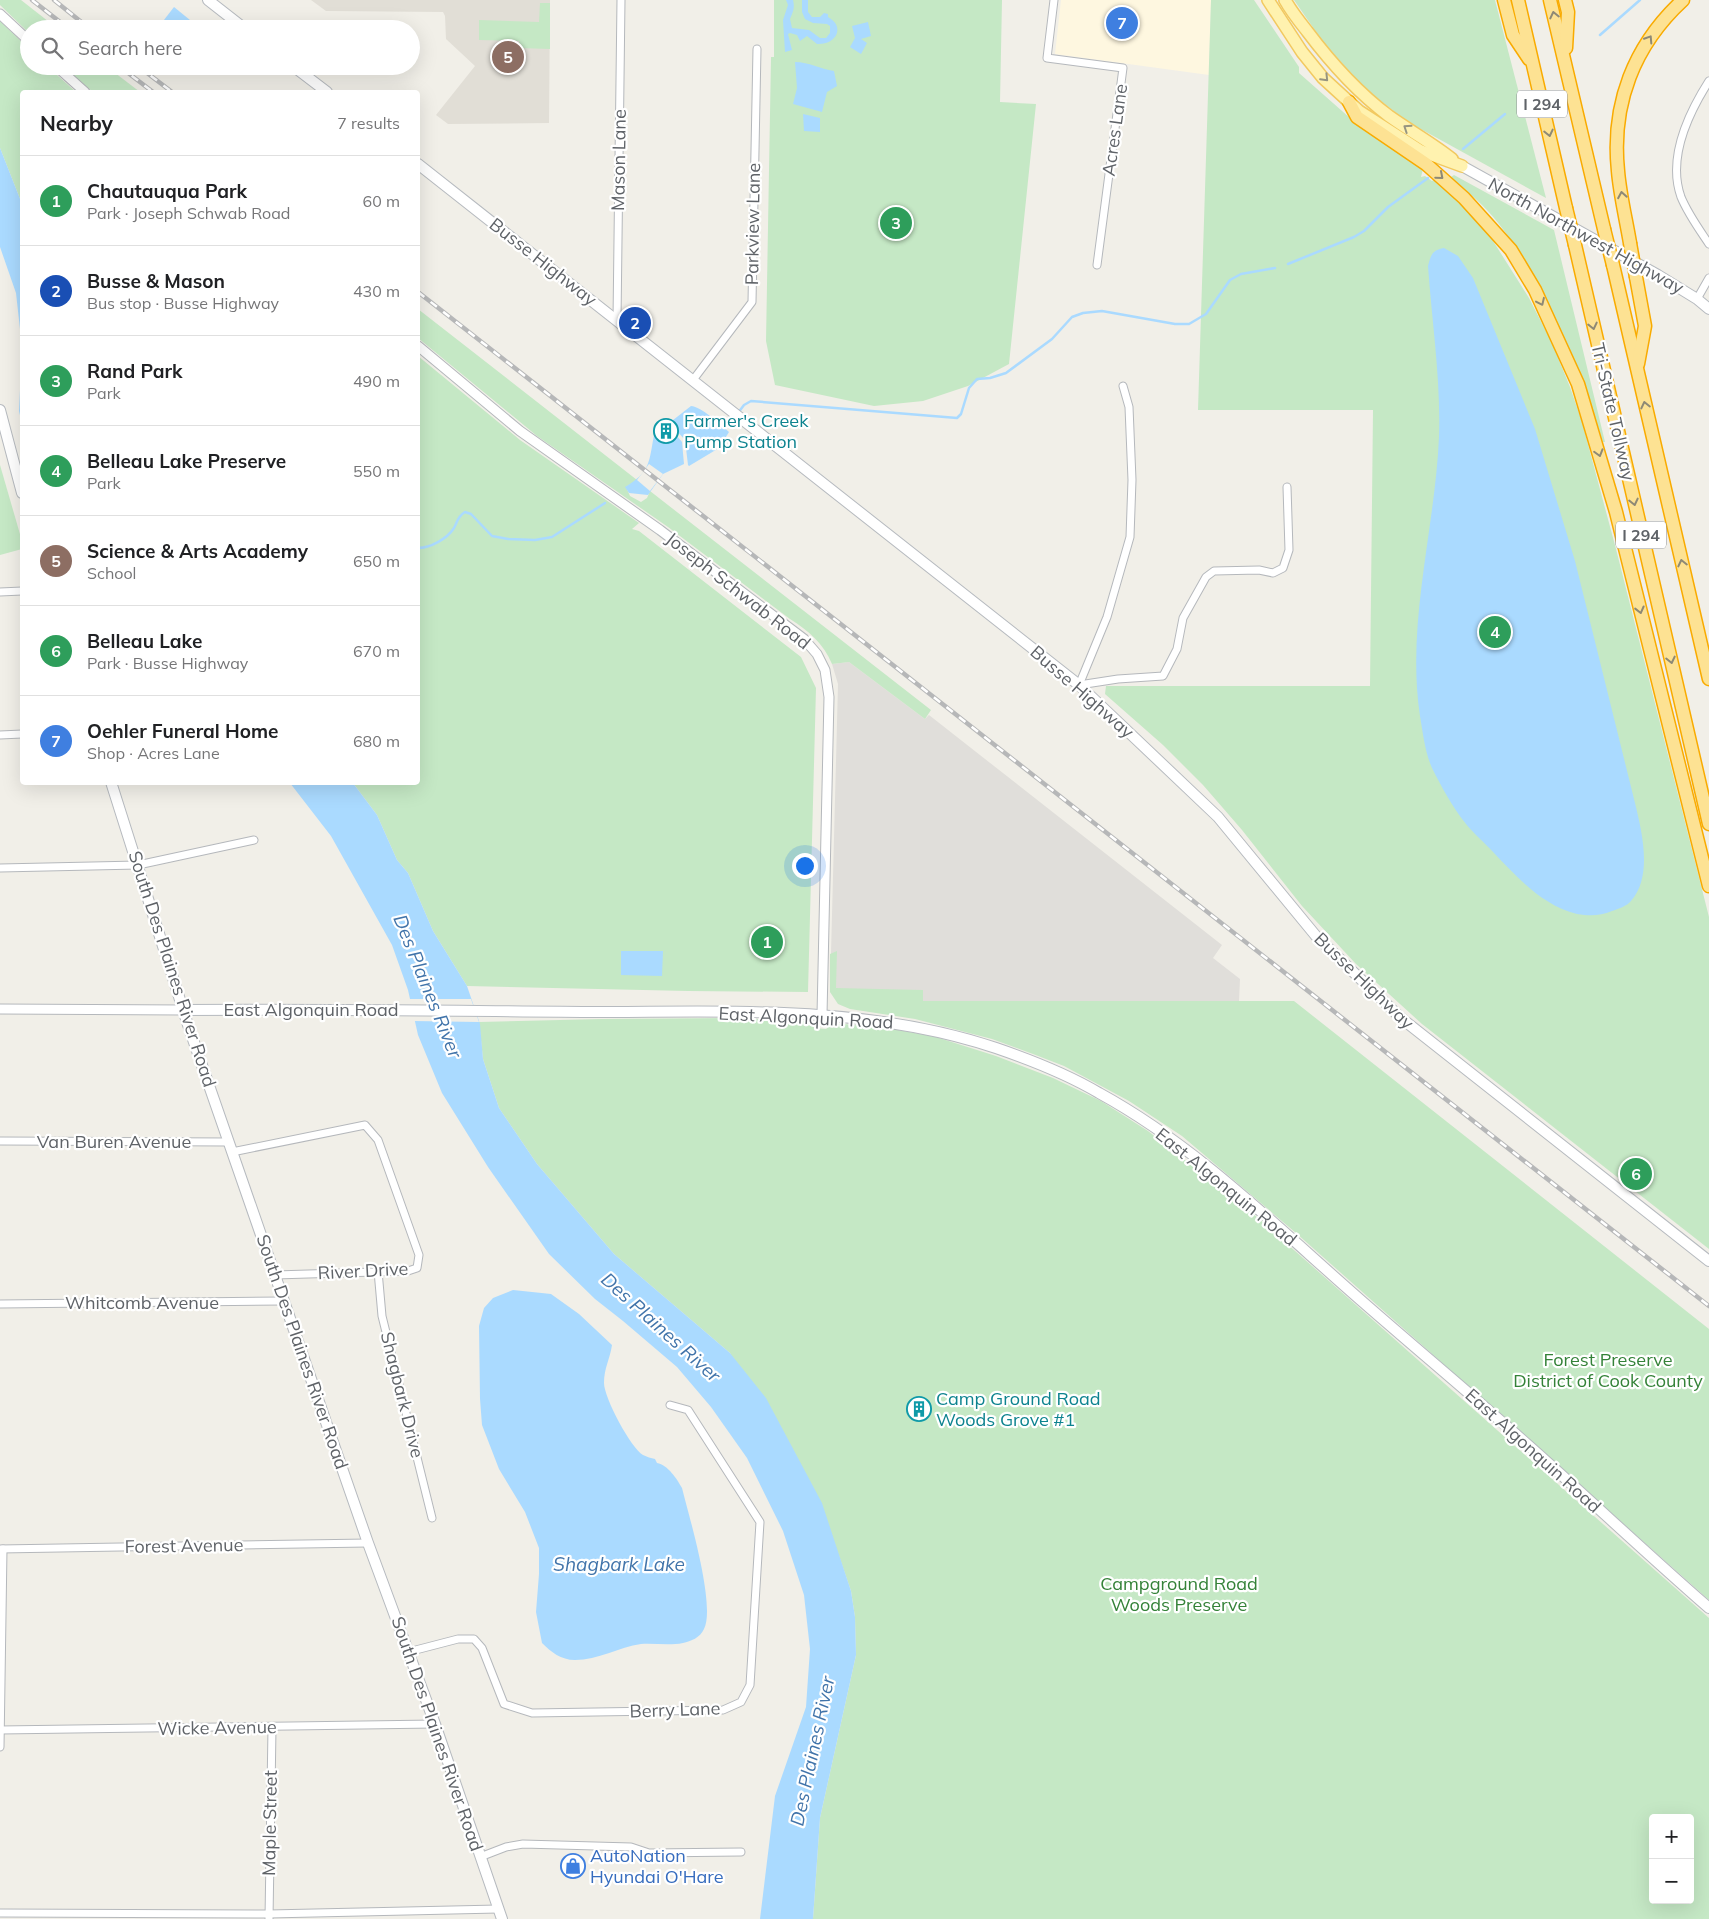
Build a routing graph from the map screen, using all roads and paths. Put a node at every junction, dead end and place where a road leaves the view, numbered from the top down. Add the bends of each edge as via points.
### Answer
1 (208, 0) edge
2 (621, 0) edge
3 (1054, 0) edge
4 (1260, 0) edge
5 (1268, 0) edge
6 (1504, 0) edge
7 (1518, 0) edge
8 (1550, 0) edge
9 (1565, 0) edge
10 (1683, 0) edge
11 (1286, 2) edge
12 (0, 14) edge
13 (234, 20) edge
14 (20, 33) edge
15 (757, 49) dead end
16 (1302, 52) junction
17 (1565, 63) junction
18 (1534, 67) junction
19 (66, 75) edge
20 (304, 75) edge
21 (1709, 81) edge
22 (82, 90) edge
23 (323, 90) edge
24 (1349, 102) junction
25 (420, 166) edge
26 (1462, 166) junction
27 (1709, 244) edge
28 (1097, 265) dead end
29 (1709, 278) edge
30 (1697, 299) junction
31 (1709, 309) edge
32 (617, 320) junction
33 (420, 348) edge
34 (1637, 369) junction
35 (693, 380) junction
36 (1123, 386) dead end
37 (0, 410) edge
38 (3, 436) edge
39 (20, 487) edge
40 (1287, 487) dead end
41 (20, 591) edge
42 (0, 592) edge
43 (1709, 679) edge
44 (1079, 685) junction
45 (20, 734) edge
46 (0, 735) edge
47 (112, 785) edge
48 (1709, 824) edge
49 (254, 840) dead end
50 (138, 865) junction
51 (0, 868) edge
52 (1709, 886) edge
53 (0, 1009) edge
54 (183, 1010) junction
55 (822, 1015) junction
56 (365, 1125) joint
57 (0, 1141) edge
58 (230, 1147) junction
59 (1709, 1261) edge
60 (378, 1271) junction
61 (275, 1276) junction
62 (283, 1302) junction
63 (0, 1304) edge
64 (670, 1405) dead end
65 (432, 1518) dead end
66 (368, 1543) junction
67 (2, 1549) edge
68 (1709, 1608) edge
69 (408, 1652) junction
70 (435, 1724) junction
71 (272, 1728) junction
72 (0, 1730) edge
73 (0, 1747) edge
74 (741, 1852) dead end
75 (480, 1857) junction
76 (0, 1913) edge
77 (500, 1914) edge
78 (269, 1916) edge

1 - 13 main road
2 - 32 street, Mason Lane
3 - 28 street, Acres Lane via 1047,58 1123,68
4 - 16 main road
5 - 16 main road, North Northwest Highway
6 - 18 highway via 1513,35
7 - 18 highway, Tri-State Tollway / I 294
17 -> 8 highway, Tri-State Tollway / I 294
9 - 17 highway via 1568,12
34 -> 10 highway, bridge via 1645,326 1618,172 1618,120 1637,59 1650,36
26 -> 11 main road, North Northwest Highway via 1365,96 1343,75
12 - 14 street
15 - 35 street, Parkview Lane via 752,302
16 -> 24 main road, North Northwest Highway
17 - 34 highway, Tri-State Tollway / I 294, bridge
18 -> 48 highway, Tri-State Tollway / I 294, bridge
19 - 22 street
20 - 23 main road
21 - 27 street via 1686,122 1677,170 1686,209
24 - 26 main road, North Northwest Highway via 1421,151
24 -> 52 highway via 1357,117 1426,164 1464,198 1511,250 1535,290 1574,375 1616,512
25 - 32 main road, Busse Highway
26 - 30 main road, North Northwest Highway
29 - 30 street
30 - 31 main road, North Northwest Highway
32 - 35 main road, Busse Highway
33 - 55 street, Joseph Schwab Road via 520,431 796,632 817,654 825,670 829,697
43 -> 34 highway, Tri-State Tollway / I 294
35 - 44 main road, Busse Highway
36 - 44 street via 1129,407 1132,471 1130,538 1108,617
37 - 38 main road
38 - 39 main road
40 - 44 street via 1289,550 1282,568 1273,573 1259,570 1214,571 1206,577 1183,618 1177,649 1163,676
41 - 42 street
44 - 59 main road, Busse Highway via 1218,817 1316,936 1401,1018
45 - 46 street
47 - 50 main road, South Des Plaines River Road
49 - 50 street
50 - 51 street
50 - 54 main road, South Des Plaines River Road
53 - 54 street, East Algonquin Road
54 - 55 main road, East Algonquin Road
54 - 58 main road, South Des Plaines River Road
55 - 68 main road, East Algonquin Road via 907,1024 998,1049 1075,1080 1150,1124 1228,1184 1528,1445
56 - 58 street, Van Buren Avenue
56 - 60 street, River Drive via 378,1140 419,1255 417,1268 413,1270
57 - 58 street, Van Buren Avenue
58 - 61 main road, South Des Plaines River Road
60 - 61 street, River Drive
60 - 65 street, Shagbark Drive via 382,1316
61 - 62 main road, South Des Plaines River Road
62 - 63 street, Whitcomb Avenue
62 - 66 main road, South Des Plaines River Road
64 - 69 street, Berry Lane via 688,1410 760,1522 750,1685 741,1702 723,1710 532,1713 504,1704 482,1648 474,1639 458,1639
66 - 67 street, Forest Avenue
66 - 69 main road, South Des Plaines River Road
67 - 72 street
69 - 70 main road, South Des Plaines River Road
70 - 71 street, Wicke Avenue
70 - 75 main road, South Des Plaines River Road
71 - 72 street, Wicke Avenue
71 - 78 street, Maple Street
72 - 73 street
74 - 75 street via 649,1853 631,1847 523,1844
75 - 77 main road, South Des Plaines River Road
76 - 78 street
77 - 78 street

